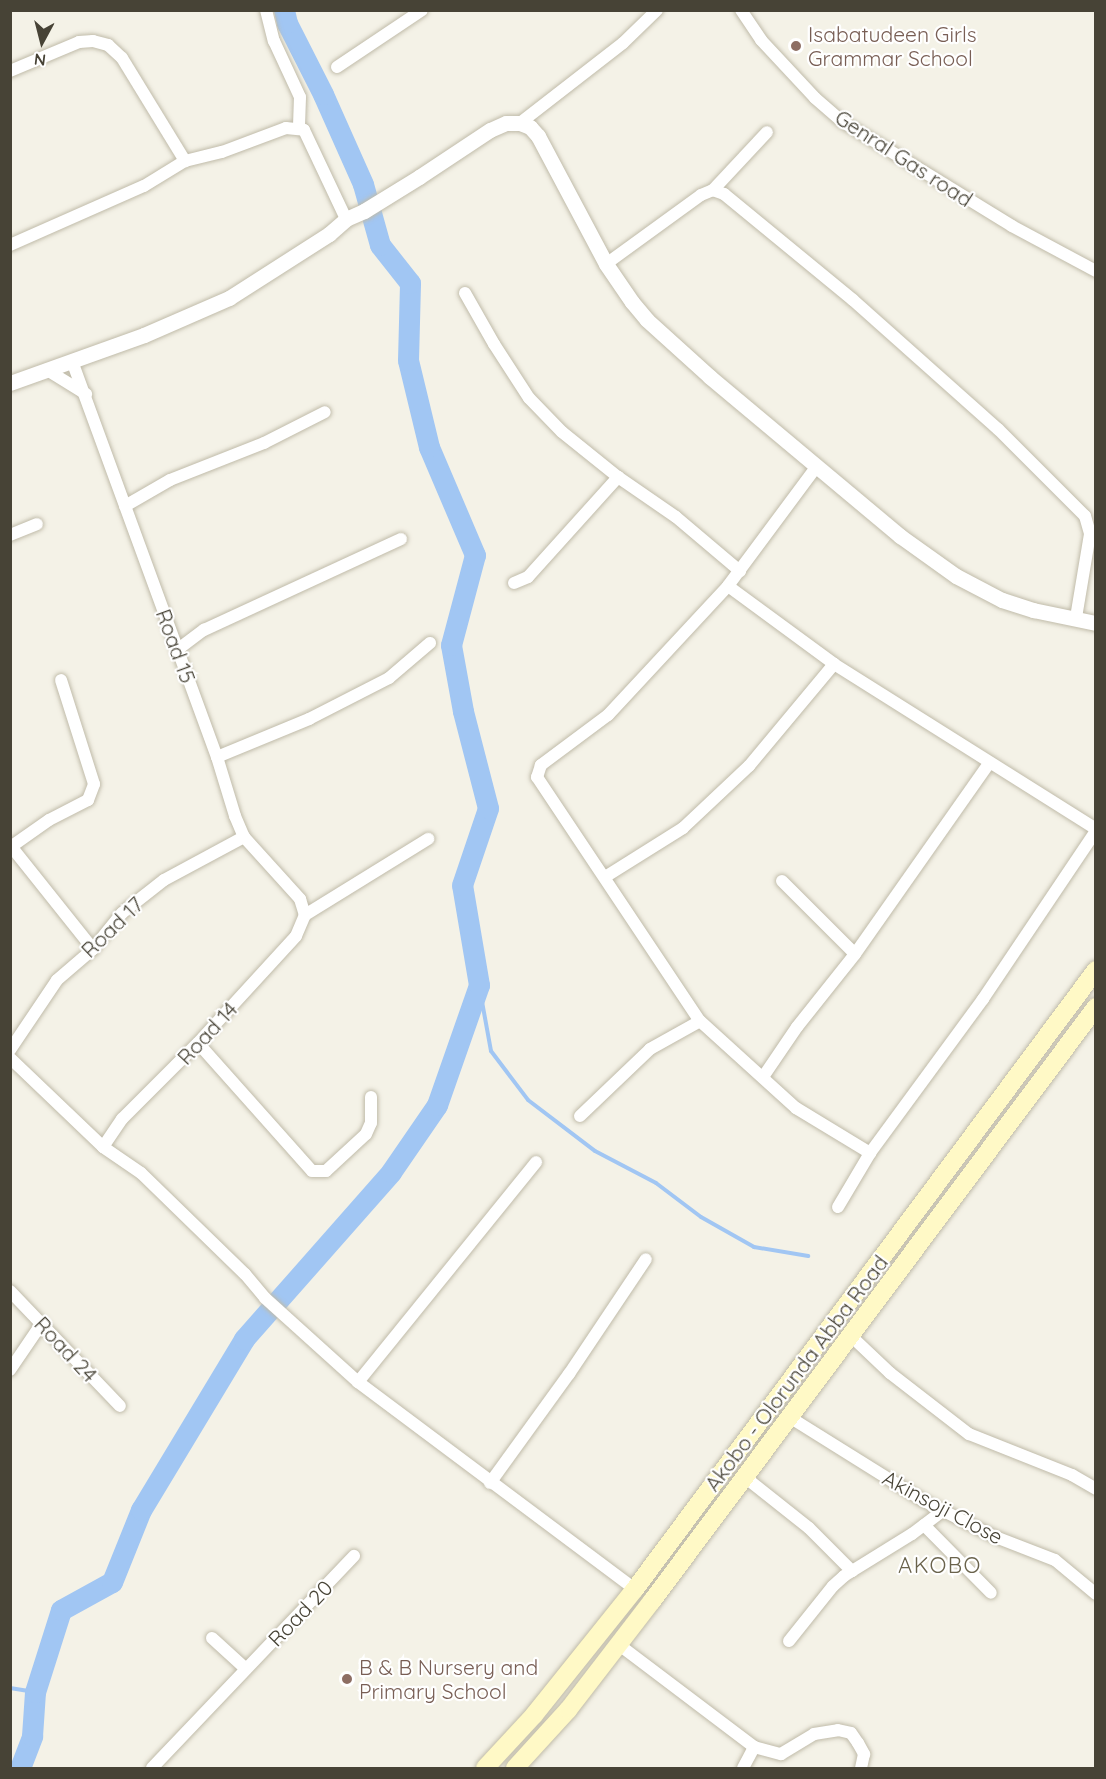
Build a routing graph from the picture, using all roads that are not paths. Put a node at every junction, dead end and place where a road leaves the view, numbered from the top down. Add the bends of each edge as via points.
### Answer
1 (266, 10) edge
2 (422, 10) edge
3 (657, 10) edge
4 (741, 10) edge
5 (337, 67) dead end
6 (10, 70) edge
7 (520, 123) junction
8 (298, 127) junction
9 (767, 132) dead end
10 (185, 161) junction
11 (713, 190) junction
12 (351, 217) junction
13 (10, 244) edge
14 (606, 264) junction
15 (1095, 271) edge
16 (465, 293) dead end
17 (72, 361) junction
18 (48, 370) junction
19 (10, 383) edge
20 (86, 394) junction
21 (325, 412) dead end
22 (817, 466) junction
23 (618, 477) junction
24 (125, 506) junction
25 (37, 524) dead end
26 (10, 536) edge
27 (401, 539) dead end
28 (740, 571) junction
29 (514, 583) dead end
30 (728, 586) junction
31 (1076, 618) junction
32 (1095, 623) edge
33 (430, 643) dead end
34 (177, 650) junction
35 (834, 664) junction
36 (61, 680) dead end
37 (217, 758) junction
38 (989, 763) junction
39 (1095, 830) edge
40 (244, 837) junction
41 (428, 839) dead end
42 (11, 845) edge
43 (605, 877) junction
44 (782, 881) dead end
45 (305, 915) junction
46 (93, 949) junction
47 (855, 954) junction
48 (1095, 970) edge
49 (1095, 1007) edge
50 (700, 1021) junction
51 (198, 1043) junction
52 (10, 1050) edge
53 (10, 1058) edge
54 (763, 1077) junction
55 (371, 1097) dead end
56 (580, 1116) dead end
57 (102, 1147) junction
58 (870, 1153) junction
59 (536, 1162) dead end
60 (838, 1207) dead end
61 (646, 1259) dead end
62 (10, 1292) edge
63 (42, 1323) junction
64 (851, 1336) junction
65 (10, 1370) edge
66 (357, 1382) junction
67 (120, 1406) dead end
68 (791, 1418) junction
69 (758, 1426) junction
70 (776, 1439) junction
71 (746, 1478) junction
72 (490, 1483) junction
73 (1095, 1490) edge
74 (943, 1511) junction
75 (924, 1524) junction
76 (354, 1556) dead end
77 (852, 1570) junction
78 (635, 1589) junction
79 (991, 1593) dead end
80 (1095, 1594) edge
81 (212, 1638) dead end
82 (789, 1641) dead end
83 (618, 1644) junction
84 (246, 1669) junction
85 (754, 1747) junction
86 (152, 1768) edge
87 (485, 1768) edge
88 (515, 1768) edge
89 (743, 1768) edge
90 (861, 1768) edge

1 - 8 street via 274,41 300,96
2 - 5 street
3 - 7 street via 623,43
4 - 15 street, Genral Gas road via 761,40 843,122 1012,226
6 - 10 street via 79,42 108,45 122,58
7 - 12 street via 506,123 490,130
7 - 14 street via 538,136
8 - 10 street via 272,130 222,152
8 - 12 street via 304,130
9 - 11 street
10 - 13 street via 144,186
11 - 14 street
11 - 31 street via 724,194 853,300 998,429 1085,516 1090,534
12 - 17 street via 229,298
14 - 22 street via 647,320
16 - 23 street via 529,398 562,432
17 - 18 street
17 - 20 street, Road 15
18 - 19 street
18 - 20 street
20 - 24 street, Road 15
21 - 24 street via 264,443 170,480
22 - 28 street
22 - 31 street via 900,536 956,576 1002,600
23 - 28 street via 676,517
23 - 29 street via 528,577
24 - 34 street, Road 15
25 - 26 street
27 - 34 street via 204,630
28 - 30 street
30 - 35 street
30 - 43 street via 608,715 541,765 537,777
31 - 32 street
33 - 37 street via 389,678 309,719
34 - 37 street, Road 15
35 - 38 street
35 - 43 street via 749,766 683,828
36 - 42 street via 94,784 88,800
37 - 40 street, Road 15
38 - 39 street
38 - 47 street
39 - 58 street via 983,999
40 - 45 street, Road 15 via 300,899
40 - 46 street, Road 17 via 164,880 122,914
41 - 45 street
42 - 46 street
43 - 50 street
44 - 47 street
45 - 51 street, Road 14 via 296,936
46 - 52 street, Road 17 via 57,980
47 - 54 street
48 - 69 main road, Akobo - Olorunda Abba Road
49 - 64 main road, Akobo - Olorunda Abba Road
50 - 54 street
50 - 56 street via 650,1049
51 - 55 street via 312,1171 326,1171 366,1134 371,1123
51 - 57 street, Road 14 via 122,1119
53 - 57 street
54 - 58 street via 796,1108
57 - 66 street via 141,1173
58 - 60 street
59 - 66 street
61 - 72 street
62 - 63 street, Road 24
63 - 65 street
63 - 67 street, Road 24
64 - 68 main road, Akobo - Olorunda Abba Road
64 - 73 street via 969,1434 1072,1475
66 - 72 street
68 - 70 main road, Akobo - Olorunda Abba Road
68 - 74 street, Akinsoji Close
69 - 70 main road
69 - 78 main road, Akobo - Olorunda Abba Road
70 - 71 main road, Akobo - Olorunda Abba Road
71 - 77 street via 809,1528
71 - 83 main road, Akobo - Olorunda Abba Road
72 - 78 street
74 - 75 street
74 - 80 street, Akinsoji Close via 1054,1560
75 - 77 street
75 - 79 street
76 - 84 street, Road 20
77 - 82 street via 833,1586
78 - 87 main road, Akobo - Olorunda Abba Road via 534,1715
81 - 84 street
83 - 85 street
83 - 88 main road, Akobo - Olorunda Abba Road via 568,1710
84 - 86 street, Road 20
85 - 89 street
85 - 90 street via 781,1754 814,1734 838,1730 851,1733 858,1743 864,1754

